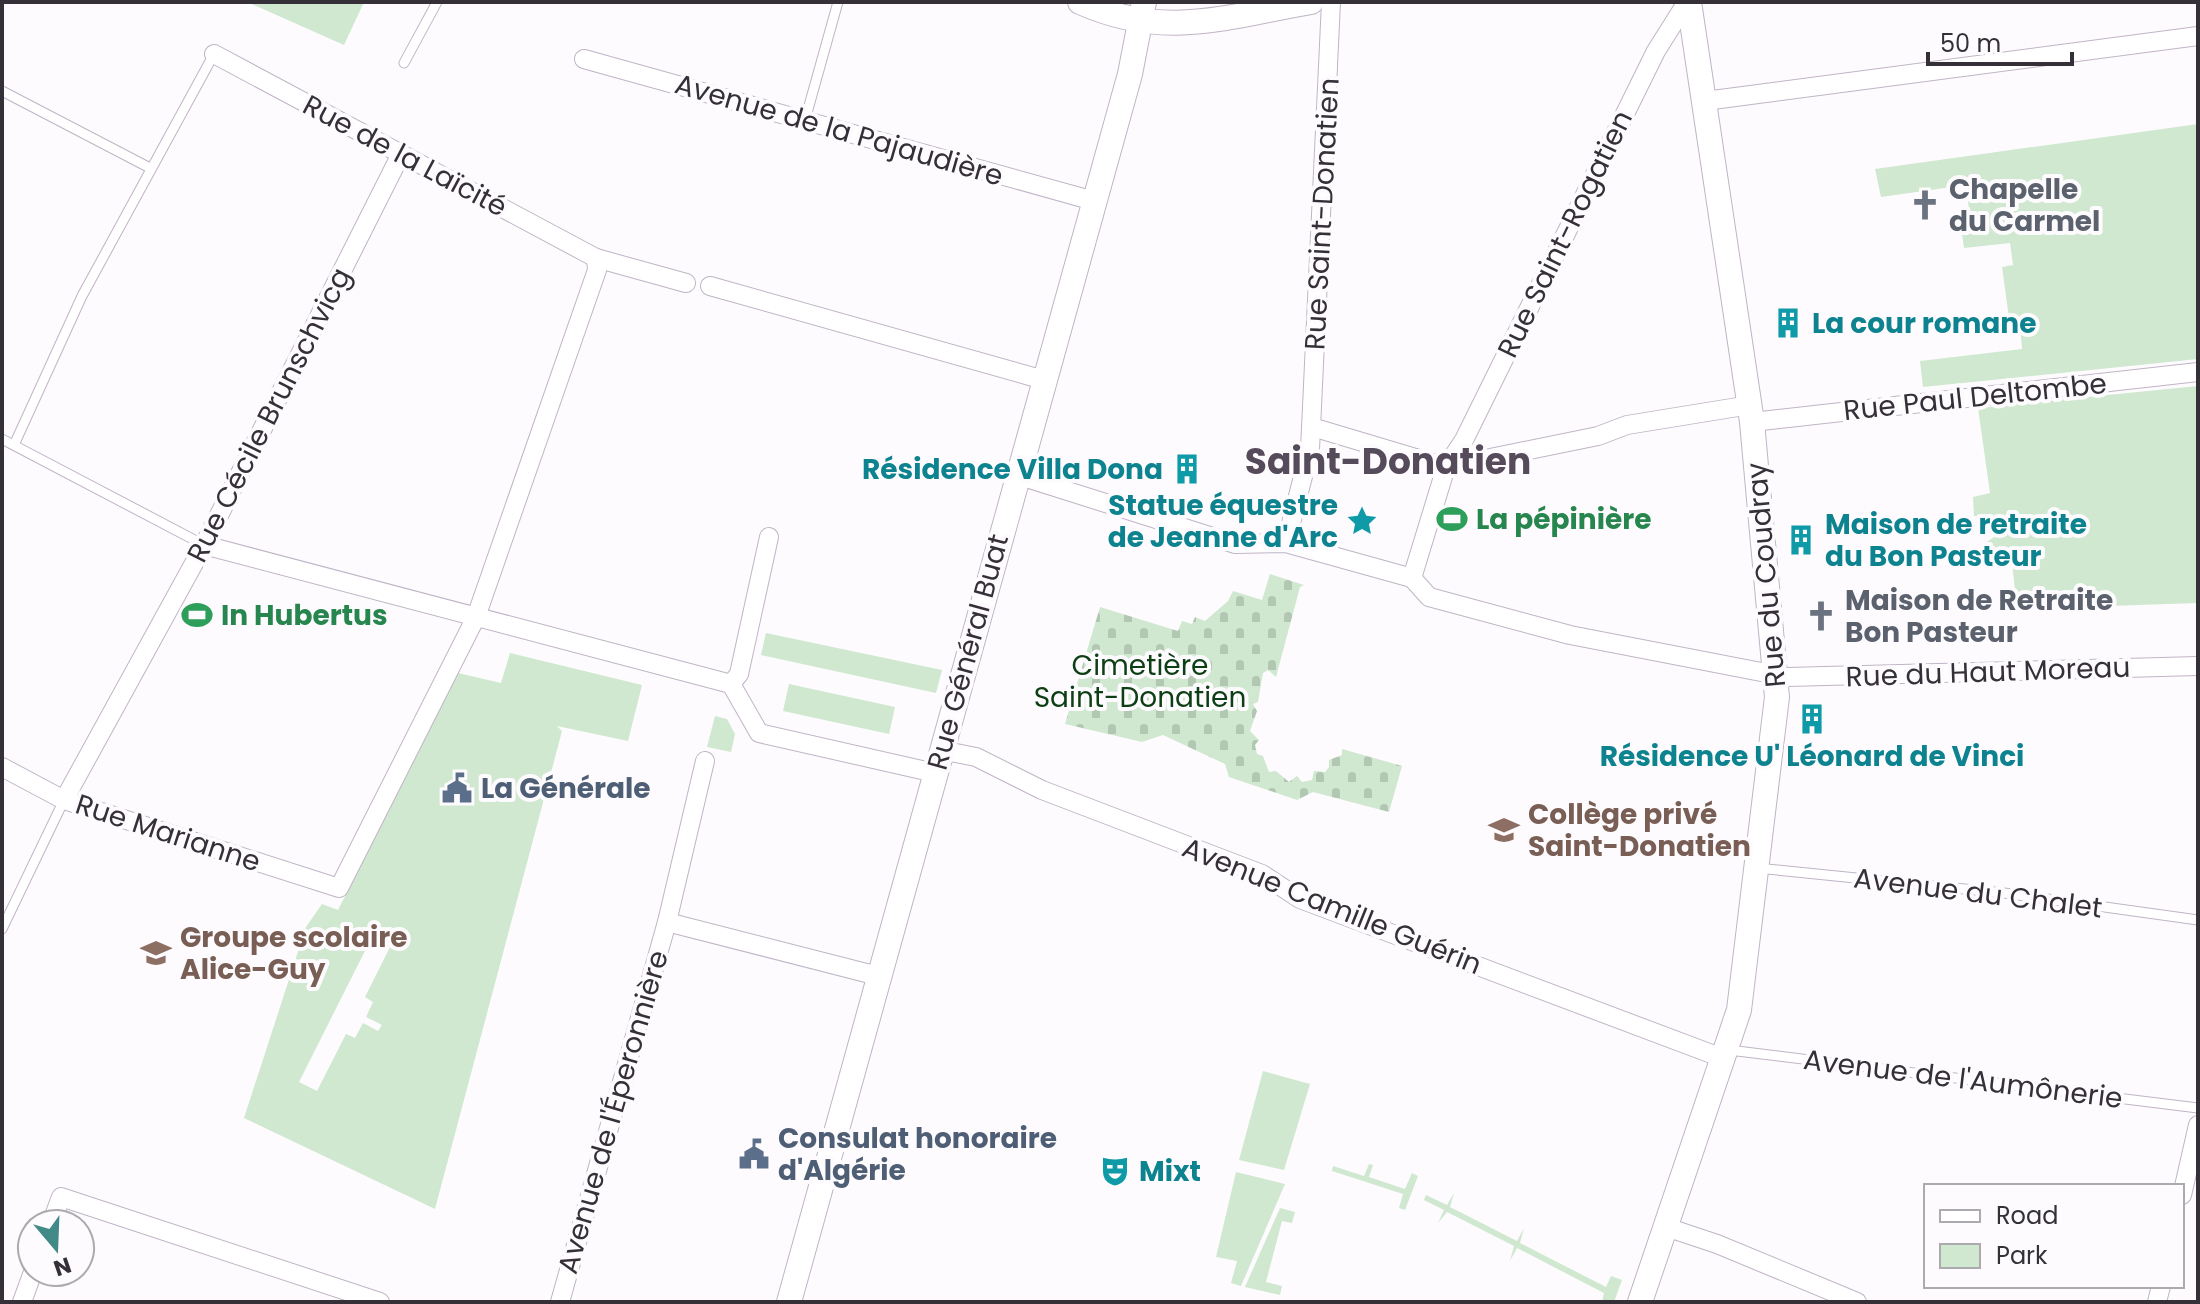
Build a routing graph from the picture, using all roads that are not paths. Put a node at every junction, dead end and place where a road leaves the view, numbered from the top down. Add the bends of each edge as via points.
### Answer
1 (437, 2) edge
2 (838, 2) edge
3 (1080, 2) edge
4 (1311, 2) edge
5 (1331, 2) edge
6 (1688, 2) edge
7 (1141, 12) edge
8 (2198, 36) edge
9 (214, 54) joint
10 (584, 59) dead end
11 (404, 63) dead end
12 (2, 91) edge
13 (1705, 101) junction
14 (805, 120) junction
15 (401, 154) junction
16 (150, 168) junction
17 (1094, 201) junction
18 (596, 258) junction
19 (686, 283) dead end
20 (710, 286) dead end
21 (2198, 372) edge
22 (1044, 380) junction
23 (1751, 414) junction
24 (1312, 427) junction
25 (2, 439) edge
26 (14, 445) junction
27 (1446, 467) junction
28 (1017, 475) junction
29 (769, 537) dead end
30 (1286, 543) junction
31 (204, 545) junction
32 (1412, 578) junction
33 (476, 617) junction
34 (2198, 666) edge
35 (1777, 675) junction
36 (735, 679) junction
37 (705, 761) dead end
38 (938, 761) junction
39 (2, 767) edge
40 (64, 800) junction
41 (1757, 868) junction
42 (2198, 920) edge
43 (667, 922) junction
44 (2, 929) edge
45 (878, 976) junction
46 (1726, 1054) junction
47 (2198, 1108) edge
48 (2198, 1125) edge
49 (2184, 1186) edge
50 (57, 1208) edge
51 (94, 1208) edge
52 (96, 1209) edge
53 (1666, 1227) junction
54 (380, 1302) edge
55 (560, 1302) edge
56 (789, 1302) edge
57 (1640, 1302) edge
58 (1857, 1302) edge

1 - 11 lane
2 - 14 lane
3 - 7 street
4 - 7 street via 1182,25
5 - 24 street, Rue Saint-Donatien
6 - 13 street, Rue du Coudray
6 - 27 street, Rue Saint-Rogatien via 1656,51
7 - 17 street, Rue Général Buat via 1130,74
8 - 13 street
9 - 15 street, Rue de la Laïcité
9 - 16 lane
10 - 14 street, Avenue de la Pajaudière
12 - 16 lane
13 - 23 street, Rue du Coudray
14 - 17 street, Avenue de la Pajaudière
15 - 18 street, Rue de la Laïcité
15 - 31 street, Rue Cécile Brunschvicg
16 - 26 lane via 82,296
17 - 22 street, Rue Général Buat
18 - 19 street, Rue de la Laïcité
18 - 33 street via 597,270
20 - 22 street
21 - 23 street, Rue Paul Deltombe via 1861,410
22 - 28 street, Rue Général Buat
23 - 27 street, Rue Paul Deltombe via 1627,425 1598,436
23 - 35 street, Rue du Coudray
24 - 27 street
24 - 30 street, Rue Saint-Donatien
25 - 26 lane
26 - 31 lane
27 - 32 street, Rue Saint-Rogatien
28 - 30 street via 1235,544
28 - 38 street, Rue Général Buat
29 - 36 street
30 - 32 street
31 - 33 street
31 - 40 street, Rue Cécile Brunschvicg
32 - 35 street, Rue du Haut Moreau via 1429,597 1555,631
33 - 36 street
33 - 40 street, Rue Marianne via 339,888
34 - 35 street, Rue du Haut Moreau
35 - 41 street, Rue du Coudray
36 - 38 street, Avenue Camille Guérin via 759,733
37 - 43 street, Avenue de l'Éperonnière
38 - 45 street, Rue Général Buat
38 - 46 street, Avenue Camille Guérin via 976,757 1042,790 1262,874 1300,899
39 - 40 street, Rue Marianne
40 - 44 lane
41 - 42 lane, Avenue du Chalet via 2004,893
41 - 46 street, Rue du Coudray via 1739,1010
43 - 45 street, Avenue de l'Éperonnière
43 - 55 street, Avenue de l'Éperonnière
45 - 56 street, Rue Général Buat
46 - 47 lane, Avenue de l'Aumônerie
46 - 53 street, Rue du Coudray
48 - 49 street
50 - 51 street via 61,1197
52 - 54 street
53 - 57 street, Rue du Coudray
53 - 58 street

